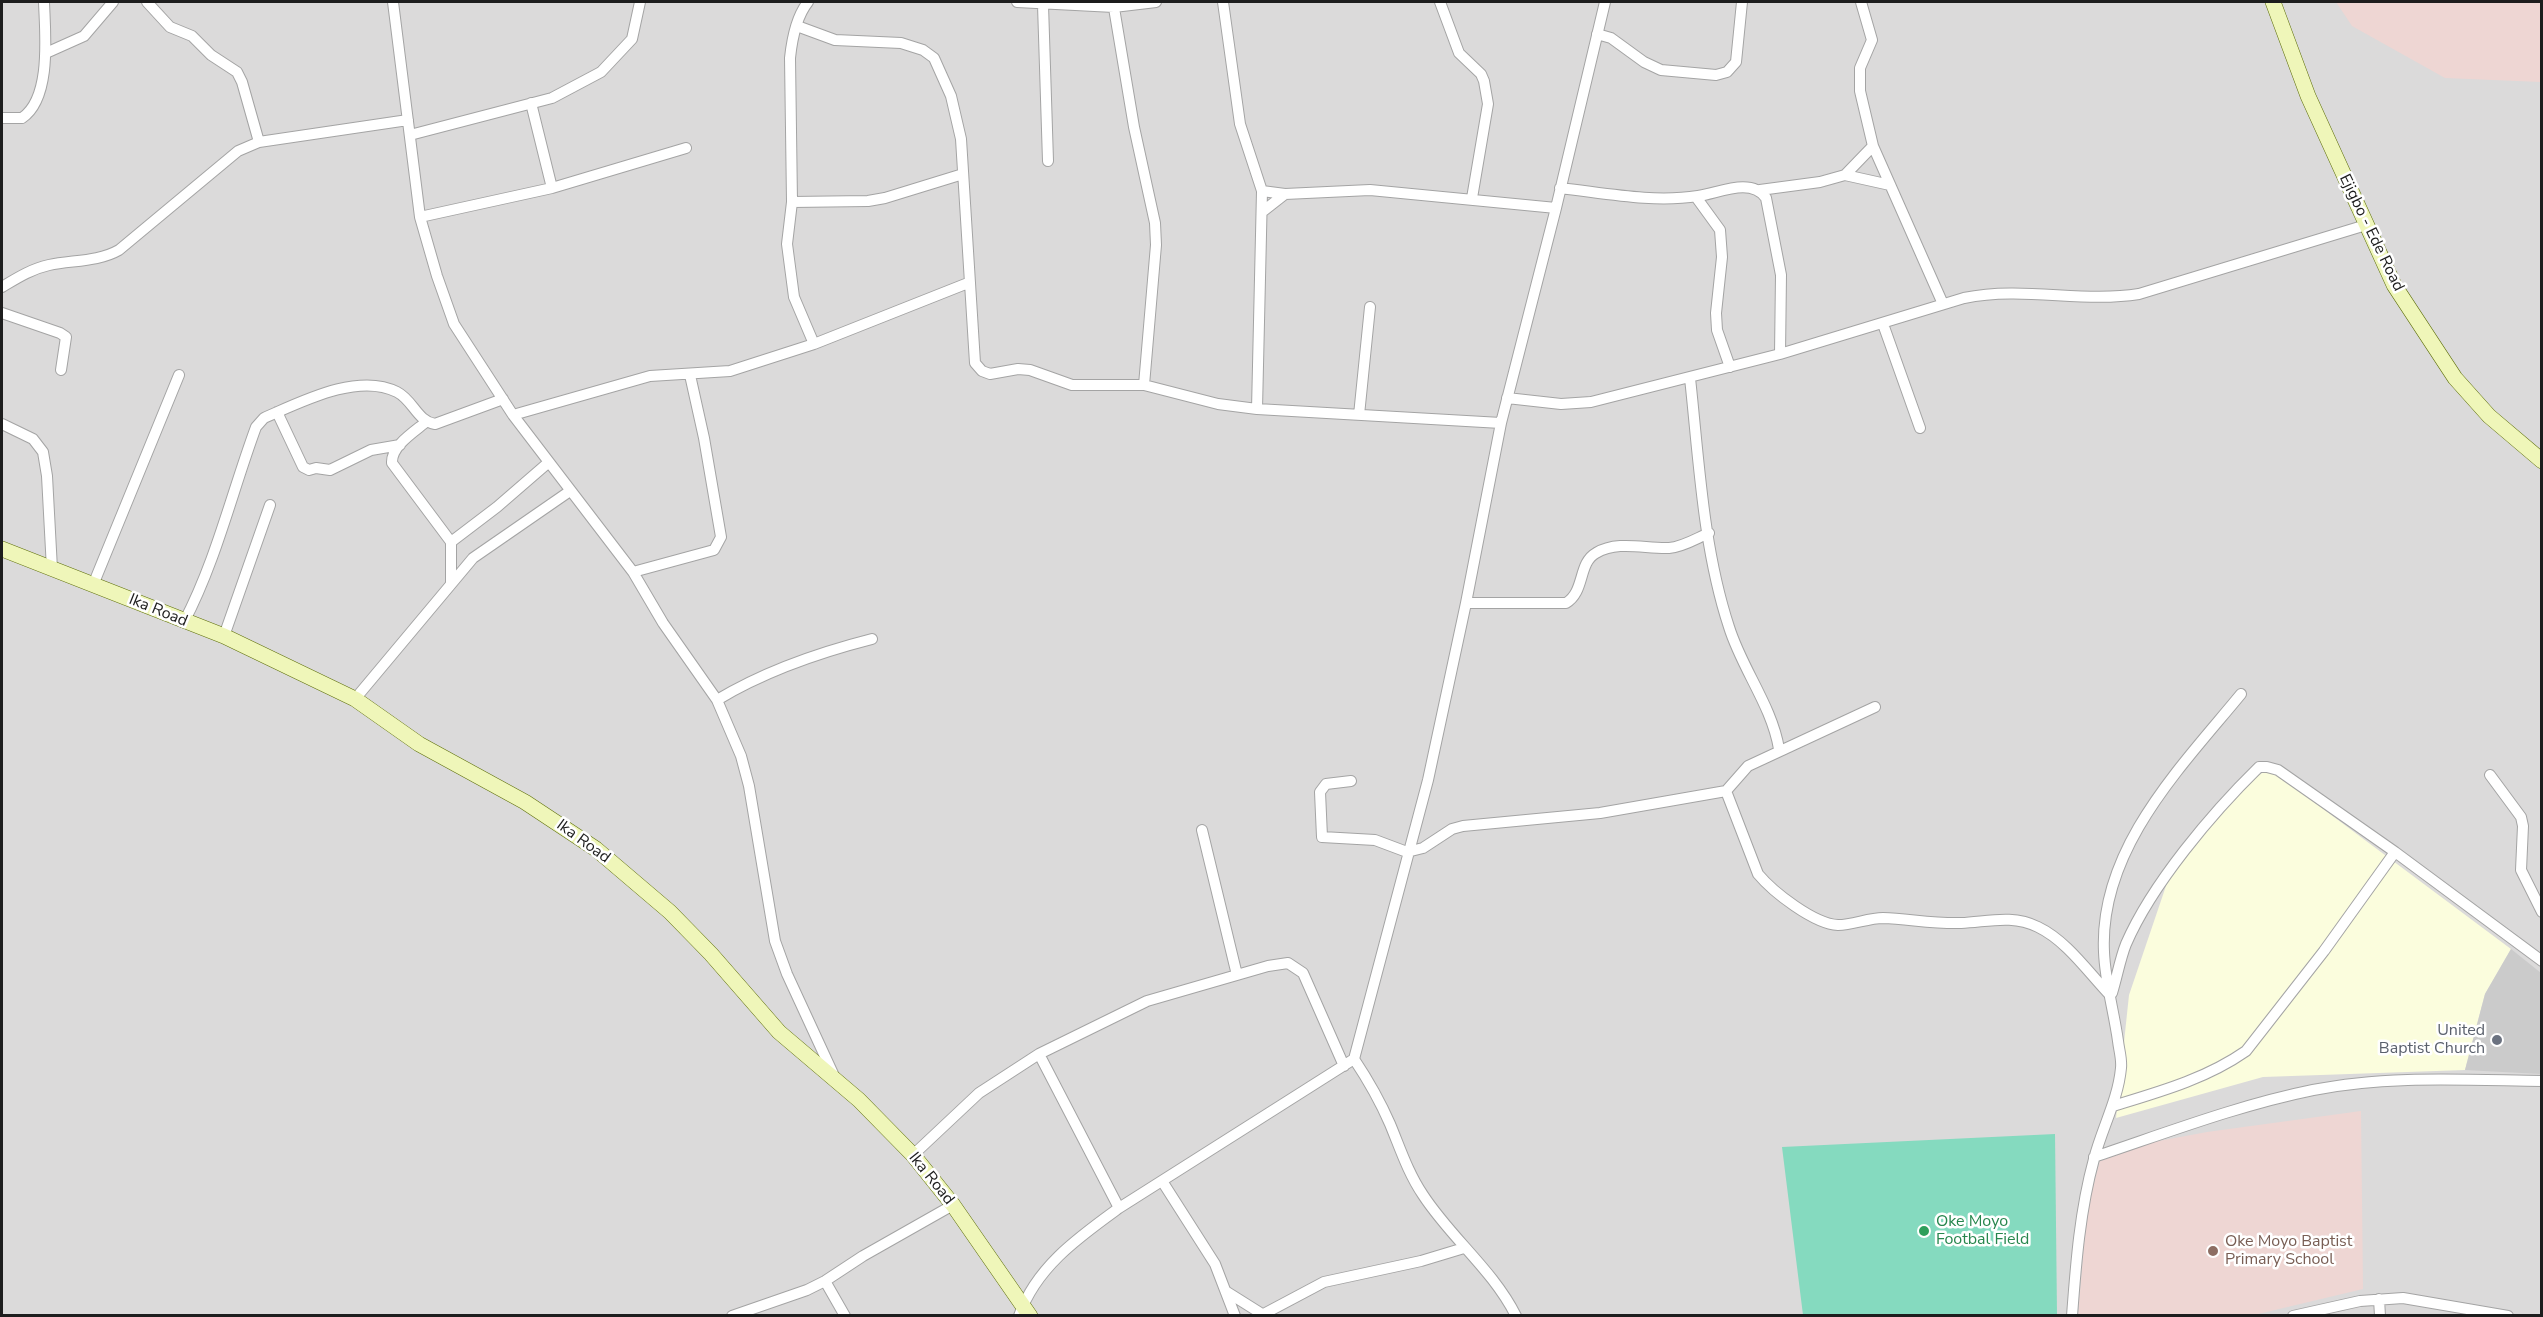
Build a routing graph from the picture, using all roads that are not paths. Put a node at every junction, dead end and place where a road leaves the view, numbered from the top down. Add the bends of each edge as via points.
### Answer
1 (44, 2) edge
2 (113, 2) edge
3 (147, 2) edge
4 (393, 2) edge
5 (640, 2) edge
6 (808, 2) edge
7 (1017, 2) edge
8 (1156, 2) edge
9 (1222, 2) edge
10 (1440, 2) edge
11 (1605, 2) edge
12 (1742, 2) edge
13 (1861, 2) edge
14 (2273, 2) edge
15 (1043, 4) junction
16 (1113, 4) edge
17 (797, 26) junction
18 (1597, 34) junction
19 (46, 53) junction
20 (531, 103) junction
21 (2, 118) edge
22 (408, 120) junction
23 (410, 135) junction
24 (259, 142) junction
25 (1873, 146) junction
26 (686, 148) dead end
27 (1048, 161) dead end
28 (963, 174) junction
29 (1845, 175) junction
30 (1890, 185) junction
31 (1560, 188) junction
32 (552, 189) junction
33 (1760, 190) junction
34 (1263, 191) junction
35 (1285, 194) junction
36 (1696, 197) junction
37 (1472, 198) junction
38 (792, 202) junction
39 (1556, 208) junction
40 (1262, 212) junction
41 (420, 217) junction
42 (2366, 225) junction
43 (968, 283) junction
44 (2, 287) edge
45 (1944, 304) junction
46 (1370, 307) dead end
47 (2, 314) edge
48 (1883, 324) junction
49 (814, 344) junction
50 (1780, 354) junction
51 (1730, 367) junction
52 (61, 370) dead end
53 (179, 375) dead end
54 (690, 375) junction
55 (1690, 378) junction
56 (1144, 385) junction
57 (1507, 398) junction
58 (503, 399) junction
59 (1257, 409) junction
60 (277, 412) junction
61 (513, 415) junction
62 (1359, 415) junction
63 (426, 422) junction
64 (2, 423) edge
65 (1501, 423) junction
66 (1920, 428) dead end
67 (400, 445) junction
68 (2541, 460) edge
69 (549, 462) junction
70 (570, 491) junction
71 (270, 505) dead end
72 (1709, 533) junction
73 (451, 542) junction
74 (2, 549) edge
75 (52, 569) junction
76 (633, 573) junction
77 (451, 583) junction
78 (93, 585) junction
79 (1466, 603) junction
80 (184, 622) junction
81 (224, 636) junction
82 (872, 639) dead end
83 (2241, 694) dead end
84 (355, 699) junction
85 (717, 700) junction
86 (1875, 707) dead end
87 (1779, 749) junction
88 (2490, 775) dead end
89 (1351, 781) dead end
90 (1726, 791) junction
91 (1202, 830) dead end
92 (1407, 852) junction
93 (2395, 852) junction
94 (2541, 912) edge
95 (2541, 961) edge
96 (1236, 975) junction
97 (2111, 996) junction
98 (1039, 1054) junction
99 (1354, 1059) junction
100 (1344, 1066) junction
101 (2541, 1081) edge
102 (838, 1084) junction
103 (2113, 1106) junction
104 (913, 1155) junction
105 (2094, 1157) junction
106 (1162, 1181) junction
107 (953, 1205) junction
108 (1119, 1208) junction
109 (1464, 1248) junction
110 (825, 1281) junction
111 (1227, 1292) junction
112 (2379, 1299) junction
113 (1024, 1312) edge
114 (1261, 1315) edge
115 (732, 1316) edge
116 (845, 1316) edge
117 (1235, 1316) edge
118 (1516, 1316) edge
119 (2072, 1316) edge
120 (2293, 1316) edge
121 (2380, 1316) edge
122 (2508, 1316) edge

1 - 19 street
2 - 19 street via 84,36
3 - 24 street via 170,27 192,36 237,72
4 - 22 street
5 - 20 street via 632,39 602,72 552,98
6 - 17 street
7 - 15 street
8 - 16 street
9 - 34 street via 1240,124
10 - 37 street via 1459,53 1481,74 1487,94
11 - 18 street
12 - 18 street via 1736,62 1728,72 1716,75 1654,68 1620,43
13 - 25 street via 1872,39 1860,68 1860,91
14 - 42 street, Ejigbo - Ede Road via 2308,96
15 - 16 street
15 - 27 street
16 - 56 street via 1155,223
17 - 28 street via 835,40 901,43 934,58 951,96 961,139
17 - 38 street via 790,58
18 - 31 street
19 - 21 street via 33,108 22,118
20 - 23 street
20 - 32 street
22 - 23 street
22 - 24 street
23 - 41 street
24 - 44 street via 238,151 107,257 50,265 29,271
25 - 29 street
25 - 30 street
26 - 32 street
28 - 38 street via 868,201
28 - 43 street
29 - 30 street
29 - 33 street
30 - 45 street
31 - 36 street via 1657,199
31 - 39 street
32 - 41 street
33 - 36 street via 1750,186
33 - 50 street via 1766,198 1781,275
34 - 35 street
34 - 40 street
35 - 37 street via 1348,189
35 - 40 street
36 - 51 street via 1720,230 1717,330
37 - 39 street
38 - 49 street via 787,244 793,289
39 - 57 street
40 - 59 street
41 - 58 street via 454,324
42 - 45 street via 2139,294 2117,297 1992,293
42 - 68 street, Ejigbo - Ede Road via 2394,285 2455,378 2489,416
43 - 49 street
43 - 56 street via 975,363 982,371 990,374 1030,370 1084,386
45 - 48 street
46 - 62 street
47 - 52 street via 66,338
48 - 50 street
48 - 66 street
49 - 54 street via 730,371
50 - 51 street
51 - 55 street
53 - 78 street
54 - 61 street via 650,376
54 - 76 street via 721,537 714,550
55 - 57 street via 1591,402 1561,404
55 - 72 street
56 - 59 street via 1218,404
57 - 65 street
58 - 61 street
58 - 63 street via 445,422
59 - 62 street
60 - 63 street via 353,386 396,391
60 - 67 street via 303,467 309,470 330,470 371,450
60 - 80 street via 256,427 200,590
61 - 69 street
62 - 65 street
63 - 67 street
64 - 75 street via 33,439 43,452
65 - 79 street
67 - 73 street via 392,463
69 - 70 street
69 - 73 street
70 - 76 street
70 - 77 street via 480,552
71 - 81 street
72 - 79 street via 1675,547 1606,548 1593,554 1578,590 1566,603
72 - 87 street via 1729,628 1776,730
73 - 77 street
74 - 75 street, Ika Road
75 - 78 street, Ika Road
76 - 85 street
77 - 84 street
78 - 80 street, Ika Road
79 - 92 street via 1428,780
80 - 81 street, Ika Road
81 - 84 street, Ika Road
82 - 85 street via 776,670
83 - 97 street via 2148,808 2133,835 2111,895 2104,929
84 - 102 street, Ika Road via 419,744 525,802 596,849 670,912 779,1032
85 - 102 street via 749,786 775,941
86 - 87 street
87 - 90 street via 1748,765
88 - 94 street via 2521,817 2521,870
89 - 92 street via 1326,784 1320,792 1322,837 1374,840
90 - 92 street via 1600,813 1463,826 1423,848
90 - 97 street via 1758,874 1812,917 1840,925 1878,918 1962,923 2015,919 2037,926 2061,941
91 - 96 street
92 - 99 street
93 - 95 street
93 - 97 street via 2278,770 2259,767 2224,801 2153,894 2126,945
93 - 103 street via 2246,1051 2174,1088
96 - 98 street via 1147,1001
96 - 100 street via 1288,963 1296,966 1303,973
97 - 103 street via 2122,1066
98 - 104 street via 979,1093
98 - 108 street
99 - 100 street
99 - 109 street via 1421,1193
100 - 106 street
101 - 105 street via 2442,1080 2314,1090
102 - 104 street, Ika Road
103 - 105 street
104 - 107 street, Ika Road
105 - 119 street via 2080,1219
106 - 108 street
106 - 111 street via 1215,1264
107 - 110 street
107 - 113 street, Ika Road
108 - 113 street via 1039,1275
109 - 114 street via 1324,1282
109 - 118 street via 1498,1284
110 - 115 street
110 - 116 street
111 - 114 street
111 - 117 street
112 - 120 street
112 - 121 street
112 - 122 street via 2403,1298

